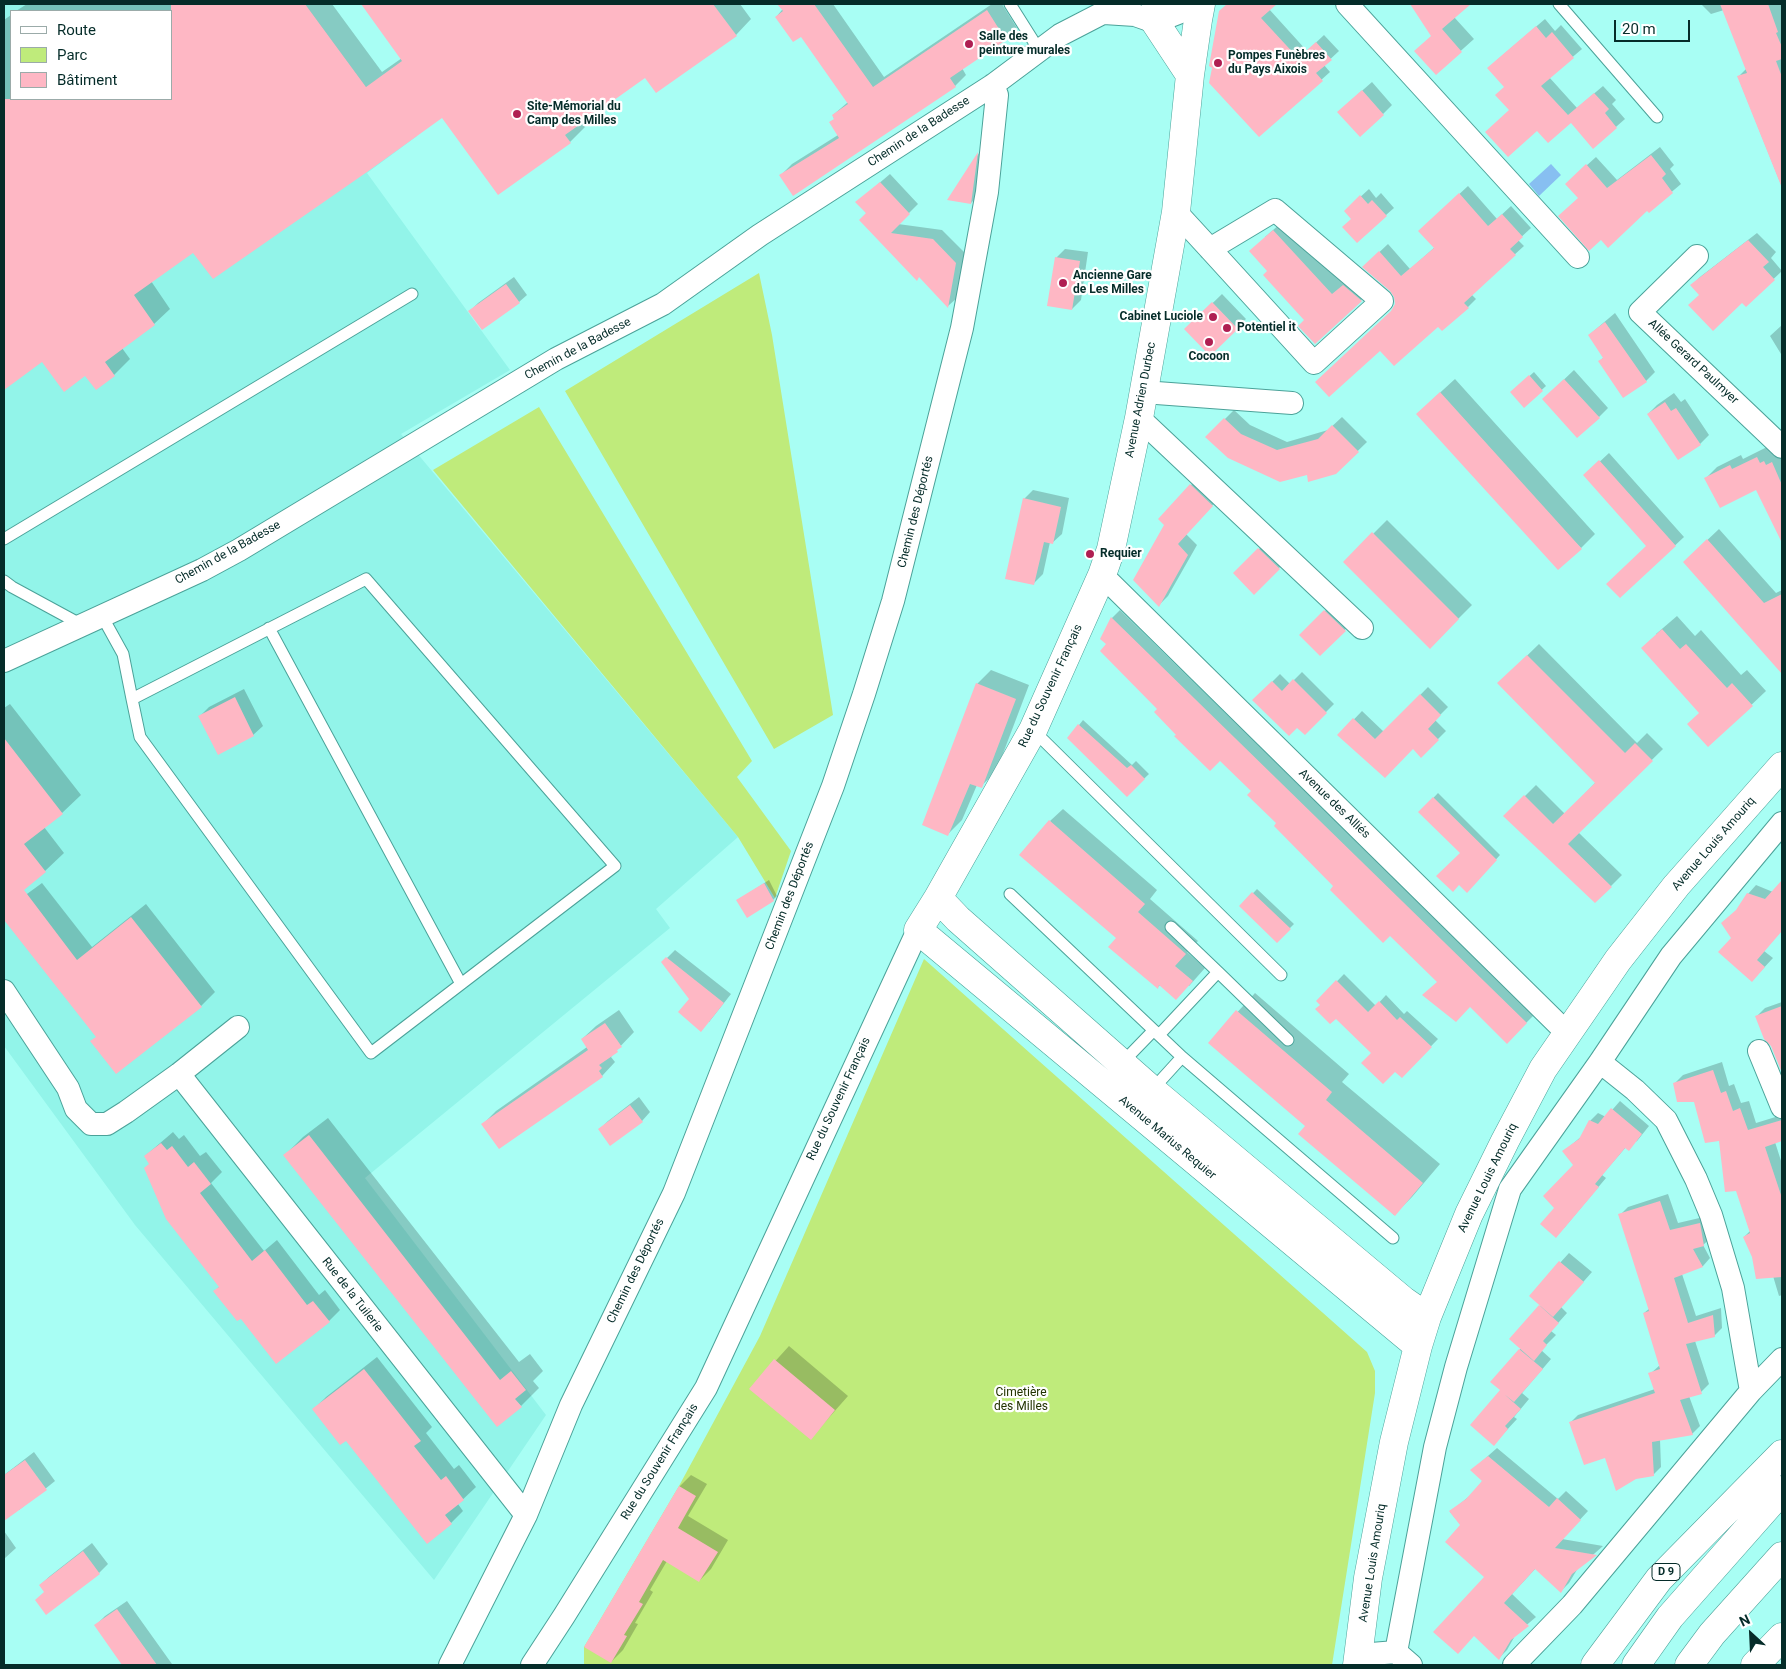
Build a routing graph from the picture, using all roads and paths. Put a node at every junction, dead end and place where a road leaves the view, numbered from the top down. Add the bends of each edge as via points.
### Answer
1 (1010, 4) edge
2 (1201, 4) edge
3 (1347, 4) edge
4 (1559, 4) edge
5 (1112, 9) edge
6 (1156, 13) edge
7 (1039, 50) junction
8 (1190, 75) junction
9 (993, 85) junction
10 (1657, 117) dead end
11 (1176, 212) junction
12 (1210, 249) junction
13 (1697, 256) dead end
14 (1578, 257) dead end
15 (412, 294) dead end
16 (1292, 403) dead end
17 (1141, 405) junction
18 (1782, 447) edge
19 (4, 539) edge
20 (1102, 575) junction
21 (4, 581) edge
22 (92, 621) junction
23 (269, 628) junction
24 (1362, 628) dead end
25 (4, 661) edge
26 (132, 699) junction
27 (1033, 730) junction
28 (1782, 766) edge
29 (1782, 823) edge
30 (1010, 894) dead end
31 (938, 898) junction
32 (1171, 927) dead end
33 (918, 930) junction
34 (1218, 972) junction
35 (1282, 975) dead end
36 (461, 984) junction
37 (4, 992) edge
38 (238, 1027) dead end
39 (1156, 1033) junction
40 (1567, 1033) junction
41 (1288, 1040) dead end
42 (1759, 1051) dead end
43 (1182, 1057) junction
44 (1600, 1062) junction
45 (179, 1074) junction
46 (1113, 1074) junction
47 (1144, 1101) junction
48 (1782, 1107) edge
49 (1393, 1238) dead end
50 (1427, 1317) junction
51 (1418, 1346) junction
52 (1782, 1358) edge
53 (1751, 1391) junction
54 (1782, 1454) edge
55 (1782, 1490) edge
56 (526, 1515) junction
57 (1782, 1556) edge
58 (1782, 1637) edge
59 (1403, 1659) edge
60 (1358, 1660) edge
61 (450, 1665) edge
62 (532, 1665) edge
63 (1514, 1665) edge
64 (1595, 1665) edge
65 (1636, 1665) edge
66 (1690, 1665) edge
67 (1755, 1665) edge

1 - 7 lane
2 - 6 street
2 - 8 main road, Avenue Adrien Durbec
3 - 14 street
4 - 10 lane
5 - 6 street, Chemin de la Badesse via 1135,15
5 - 7 street, Chemin de la Badesse via 1060,35
6 - 8 main road
7 - 9 street, Chemin de la Badesse
8 - 11 main road, Avenue Adrien Durbec
9 - 22 street, Chemin de la Badesse via 760,235 663,304 556,359 239,550
9 - 56 street, Chemin des Déportés via 998,94 987,192 962,328 893,601 864,694 833,786 674,1193 571,1405
11 - 12 street
11 - 17 main road, Avenue Adrien Durbec
12 - 12 street via 1314,363 1382,301 1275,210
13 - 18 street, Allée Gerard Paulmyer via 1640,312
15 - 19 lane
16 - 17 street
17 - 20 main road, Avenue Adrien Durbec via 1111,549
17 - 24 street
20 - 27 main road, Rue du Souvenir Français
20 - 40 street, Avenue des Alliés
21 - 22 lane via 12,588
22 - 25 street, Chemin de la Badesse
22 - 26 lane via 123,654
23 - 26 lane
23 - 36 lane
23 - 36 lane via 366,579 615,866
26 - 36 lane via 140,738 371,1053
27 - 31 main road, Rue du Souvenir Français
27 - 35 lane
28 - 40 main road, Avenue Louis Amouriq via 1676,886 1618,960
29 - 44 street via 1671,956
30 - 39 lane
31 - 33 main road, Rue du Souvenir Français
31 - 46 main road, Avenue Marius Requier
32 - 34 lane
33 - 46 main road, Avenue Marius Requier
33 - 62 street, Rue du Souvenir Français via 706,1388
34 - 39 lane
34 - 41 lane
37 - 45 street via 68,1088 76,1109 91,1124 107,1124
38 - 45 street
39 - 43 lane
39 - 46 lane
40 - 50 main road, Avenue Louis Amouriq via 1543,1069 1469,1214
42 - 48 street
43 - 47 lane
43 - 49 lane
44 - 53 street via 1666,1120 1696,1179 1711,1215 1733,1288
44 - 59 street via 1510,1189 1435,1447
45 - 56 street, Rue de la Tuilerie
46 - 47 main road, Avenue Marius Requier
47 - 50 main road, Avenue Marius Requier
47 - 51 main road, Avenue Marius Requier
50 - 51 main road, Avenue Louis Amouriq
51 - 60 main road, Avenue Louis Amouriq via 1394,1442 1368,1578
52 - 53 street
53 - 63 street via 1572,1605
54 - 64 main road, D 9 via 1659,1579
55 - 65 main road, D 9 via 1670,1617
56 - 61 street, Chemin des Déportés
57 - 66 main road via 1712,1634
58 - 67 main road
59 - 60 street

